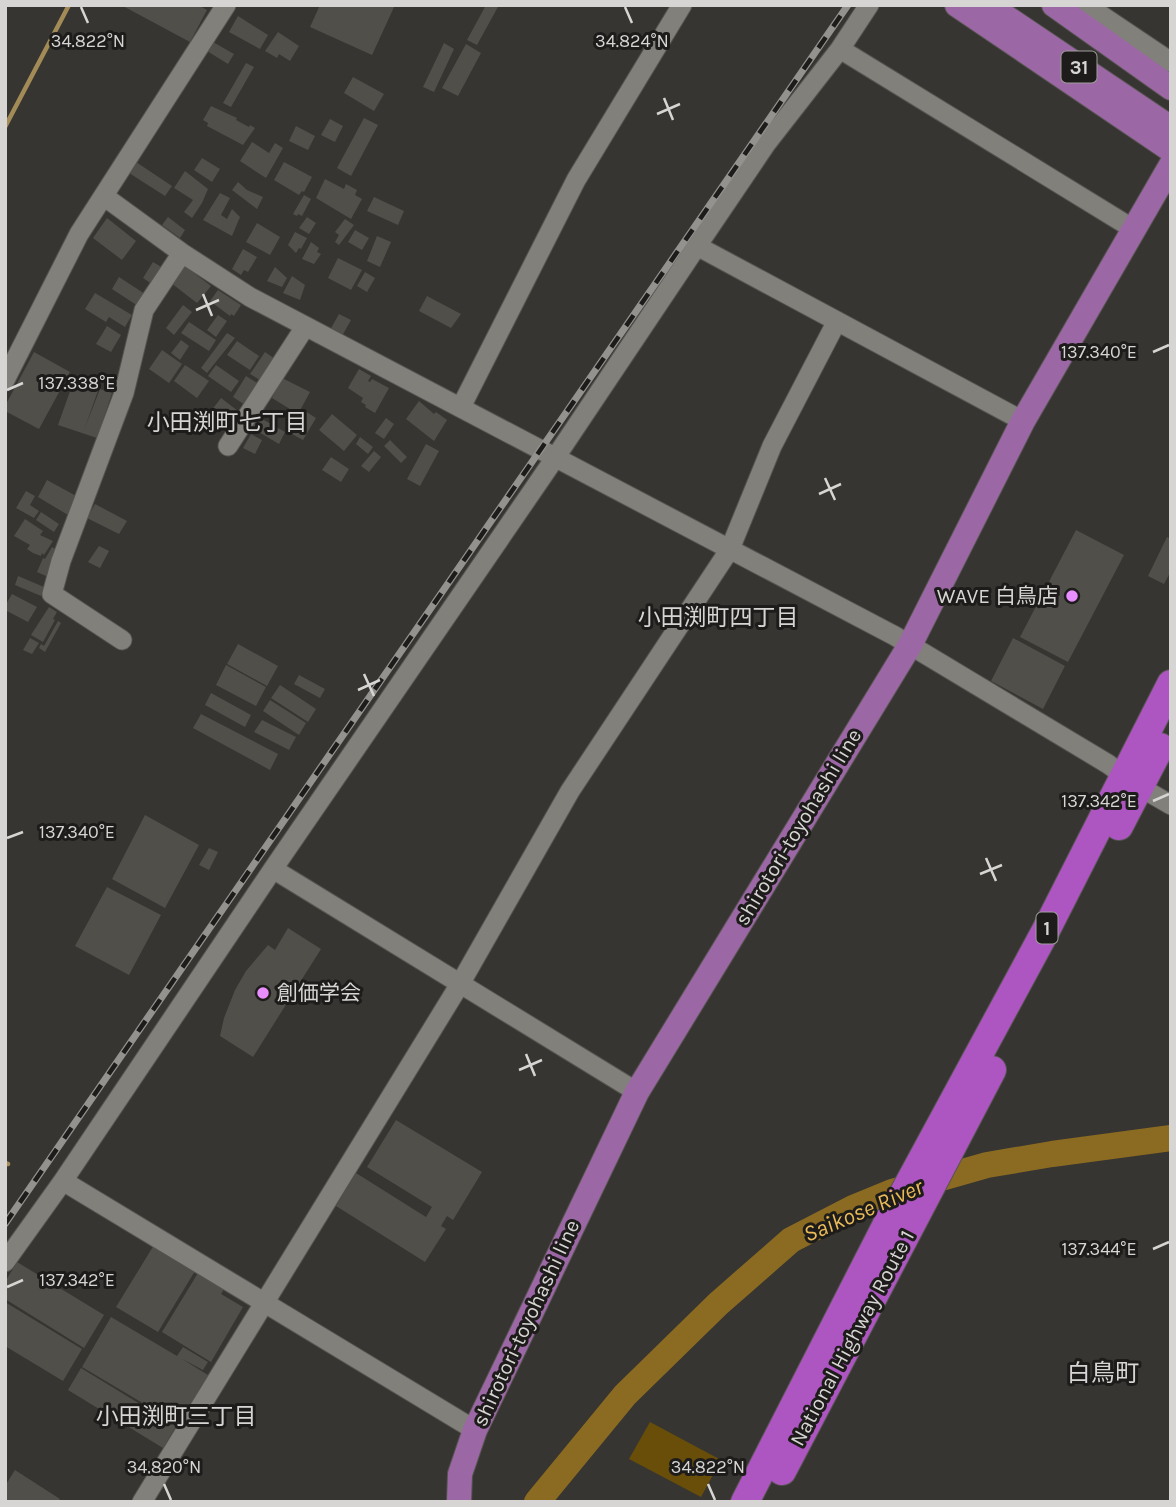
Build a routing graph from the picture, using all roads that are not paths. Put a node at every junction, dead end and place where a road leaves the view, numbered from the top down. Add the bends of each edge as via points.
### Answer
1 (682, 5) edge
2 (869, 5) edge
3 (957, 5) edge
4 (988, 5) edge
5 (1054, 5) edge
6 (1086, 5) edge
7 (221, 7) edge
8 (840, 49) junction
9 (1171, 62) edge
10 (1171, 89) edge
11 (1171, 128) edge
12 (1171, 150) edge
13 (1171, 165) edge
14 (105, 197) junction
15 (1136, 230) junction
16 (697, 246) junction
17 (182, 253) junction
18 (837, 321) junction
19 (305, 327) junction
20 (5, 380) edge
21 (461, 407) junction
22 (1023, 421) junction
23 (228, 446) dead end
24 (555, 458) junction
25 (730, 549) junction
26 (122, 640) dead end
27 (910, 645) junction
28 (1171, 684) edge
29 (1171, 726) edge
30 (1131, 781) junction
31 (1171, 805) edge
32 (273, 869) junction
33 (460, 984) junction
34 (637, 1092) junction
35 (64, 1181) junction
36 (5, 1262) edge
37 (265, 1302) junction
38 (475, 1430) junction
39 (142, 1502) edge
40 (459, 1502) edge
41 (745, 1502) edge
42 (766, 1502) edge

1 - 21 street via 576,180
2 - 8 street
3 - 12 main road, 31
4 - 11 main road, 31
5 - 10 main road, 31
6 - 9 street
7 - 14 street
8 - 15 street
8 - 16 street via 765,144
13 - 15 main road, shirotori-toyohashi line
14 - 17 street
14 - 20 street via 79,234
15 - 22 main road, shirotori-toyohashi line
16 - 18 street
16 - 24 street
17 - 19 street
17 - 26 street via 144,310 124,393 52,594
18 - 22 street
18 - 25 street via 772,446
19 - 21 street
19 - 23 street
21 - 24 street
22 - 27 main road, shirotori-toyohashi line
24 - 25 street
24 - 32 street
25 - 27 street
25 - 33 street via 570,790
27 - 30 street
27 - 34 main road, shirotori-toyohashi line
28 - 30 highway, National Highway Route 1 / 1
29 - 30 highway, National Highway Route 1 / 1
30 - 31 street
30 - 41 highway, National Highway Route 1 / 1 via 886,1226
30 - 42 highway, National Highway Route 1 / 1 via 948,1154
32 - 33 street
32 - 35 street
33 - 34 street
33 - 37 street
34 - 38 main road, shirotori-toyohashi line
35 - 36 street
35 - 37 street
37 - 38 street
37 - 39 street
38 - 40 main road, shirotori-toyohashi line via 460,1474

